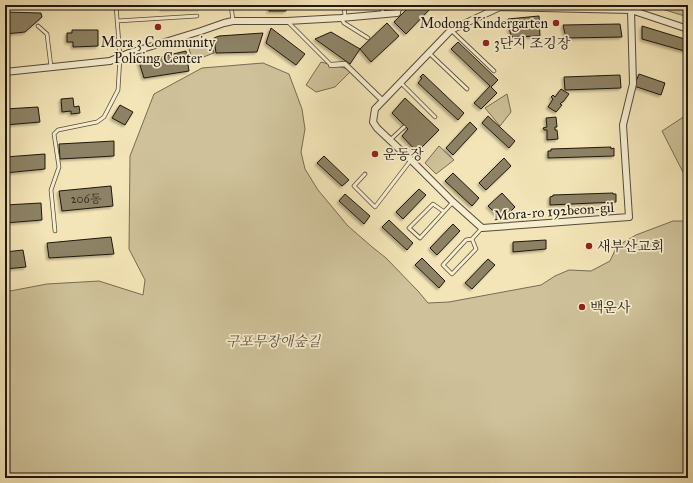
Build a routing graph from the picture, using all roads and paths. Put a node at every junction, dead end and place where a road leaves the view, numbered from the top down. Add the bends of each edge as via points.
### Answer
1 (116, 5) edge
2 (231, 5) edge
3 (344, 5) edge
4 (382, 5) edge
5 (404, 5) edge
6 (500, 6) edge
7 (631, 10) junction
8 (398, 13) joint
9 (383, 15) junction
10 (197, 16) dead end
11 (343, 18) junction
12 (117, 21) junction
13 (233, 21) junction
14 (287, 21) junction
15 (38, 26) dead end
16 (688, 29) edge
17 (451, 30) junction
18 (368, 38) dead end
19 (429, 53) junction
20 (120, 57) junction
21 (332, 65) joint
22 (51, 67) junction
23 (494, 71) dead end
24 (5, 72) edge
25 (401, 82) junction
26 (467, 89) dead end
27 (384, 100) junction
28 (435, 117) dead end
29 (404, 127) dead end
30 (390, 140) junction
31 (411, 160) junction
32 (365, 174) dead end
33 (453, 202) junction
34 (443, 211) junction
35 (482, 228) junction
36 (55, 231) dead end
37 (472, 239) junction

1 - 12 lane
2 - 13 lane
3 - 11 lane
4 - 9 lane
5 - 8 lane
6 - 7 street, Mora-ro 192beon-gil
6 - 17 street, Mora-ro 192beon-gil
7 - 16 street, Mora-ro 192beon-gil
7 - 35 street, Mora-ro 192beon-gil via 633,84 623,125 629,217
8 - 9 street
9 - 11 street
10 - 12 lane
11 - 14 street
11 - 18 lane via 344,23
12 - 20 lane
13 - 14 street
13 - 20 street
14 - 21 lane
15 - 22 lane via 47,34
17 - 19 street, Mora-ro 192beon-gil
17 - 23 lane
19 - 25 street, Mora-ro 192beon-gil
19 - 26 lane
20 - 22 street via 110,61
20 - 36 lane via 118,90 104,117 97,122 58,130 54,134 59,167 51,190
21 - 27 street via 345,64
22 - 24 street
25 - 27 street, Mora-ro 192beon-gil
25 - 28 lane
27 - 30 street, Mora-ro 192beon-gil via 375,109 373,122
29 - 30 lane
30 - 31 street, Mora-ro 192beon-gil
31 - 32 lane via 375,207 354,186
31 - 33 street, Mora-ro 192beon-gil
33 - 34 lane
33 - 35 street, Mora-ro 192beon-gil
34 - 34 lane via 420,238 409,228 432,204
35 - 37 lane
37 - 37 lane via 476,249 452,274 442,265 466,240

